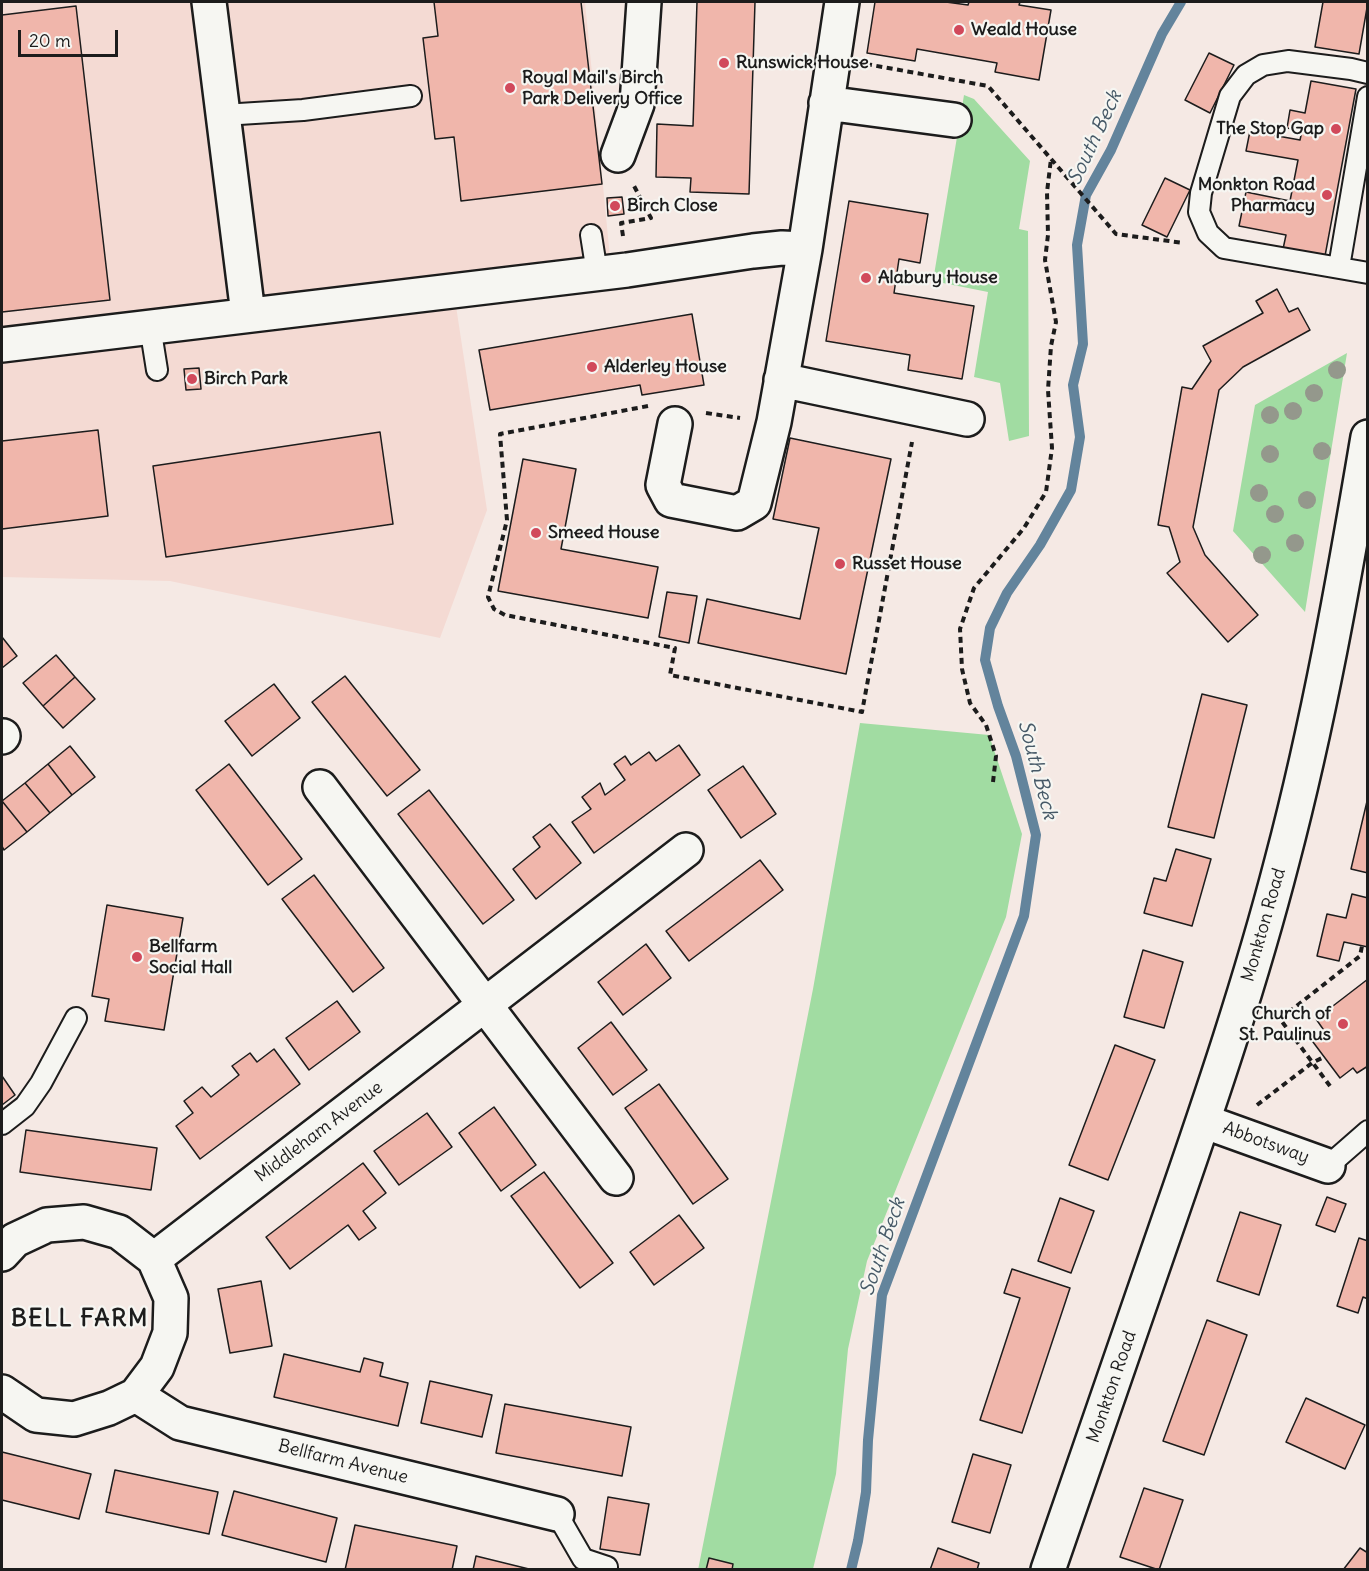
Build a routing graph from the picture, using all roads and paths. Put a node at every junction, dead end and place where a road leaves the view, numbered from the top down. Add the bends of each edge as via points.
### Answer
1 (209, 2) edge
2 (644, 2) edge
3 (842, 2) edge
4 (1368, 73) edge
5 (411, 96) dead end
6 (1368, 97) edge
7 (826, 103) junction
8 (223, 115) junction
9 (954, 120) dead end
10 (618, 156) joint
11 (1051, 159) dead end
12 (1070, 180) dead end
13 (591, 235) dead end
14 (1224, 248) junction
15 (805, 249) junction
16 (1339, 267) junction
17 (612, 272) junction
18 (1368, 273) edge
19 (248, 314) junction
20 (150, 327) junction
21 (2, 345) edge
22 (157, 370) dead end
23 (781, 380) junction
24 (918, 409) junction
25 (678, 414) junction
26 (967, 419) dead end
27 (774, 422) junction
28 (1366, 451) edge
29 (993, 782) dead end
30 (320, 787) dead end
31 (686, 850) dead end
32 (1362, 946) dead end
33 (486, 1006) junction
34 (76, 1018) dead end
35 (1324, 1057) dead end
36 (1312, 1063) junction
37 (1330, 1086) dead end
38 (2, 1124) edge
39 (1215, 1125) junction
40 (1368, 1131) edge
41 (1328, 1166) joint
42 (616, 1178) dead end
43 (6, 1239) edge
44 (154, 1259) junction
45 (2, 1392) edge
46 (135, 1395) junction
47 (557, 1514) joint
48 (607, 1567) dead end
49 (1048, 1569) edge

1 - 8 street
2 - 10 street via 637,104
3 - 7 street
4 - 14 lane via 1288,61 1263,65 1246,75 1230,96 1201,193 1199,212 1208,233
5 - 8 lane via 303,110
6 - 16 lane
7 - 9 street
7 - 15 street
8 - 19 street
10 - 17 path via 651,218 621,223
11 - 29 path via 1046,260 1056,322 1048,390 1052,448 1047,492 1024,528 974,588 960,629 962,669 970,703 986,725 996,756
12 - 14 path via 1116,234
13 - 17 lane
14 - 16 lane
15 - 17 street via 753,251
15 - 23 street
16 - 18 lane
17 - 19 street
19 - 20 street
20 - 21 street
20 - 22 lane
23 - 24 street
23 - 27 street
24 - 25 path via 862,712 670,675 675,648 505,615 494,609 488,597 507,520 500,434 648,406
24 - 26 street
25 - 27 path
25 - 27 street via 663,485 671,500 737,513 754,502
28 - 39 street, Monkton Road via 1310,750 1242,999
30 - 33 street
31 - 33 street, Middleham Avenue
32 - 36 path via 1360,956 1280,1019
33 - 42 street
33 - 44 street, Middleham Avenue
34 - 38 lane via 25,1106
35 - 36 path
36 - 37 path
36 - 39 path
39 - 41 street, Abbotsway
39 - 49 street, Monkton Road
40 - 41 lane
43 - 44 street via 47,1225 84,1222 119,1232
44 - 46 street via 171,1298 170,1333 156,1367
45 - 46 street via 36,1415 74,1419
46 - 47 street, Bellfarm Avenue via 180,1423
47 - 48 lane via 583,1559

